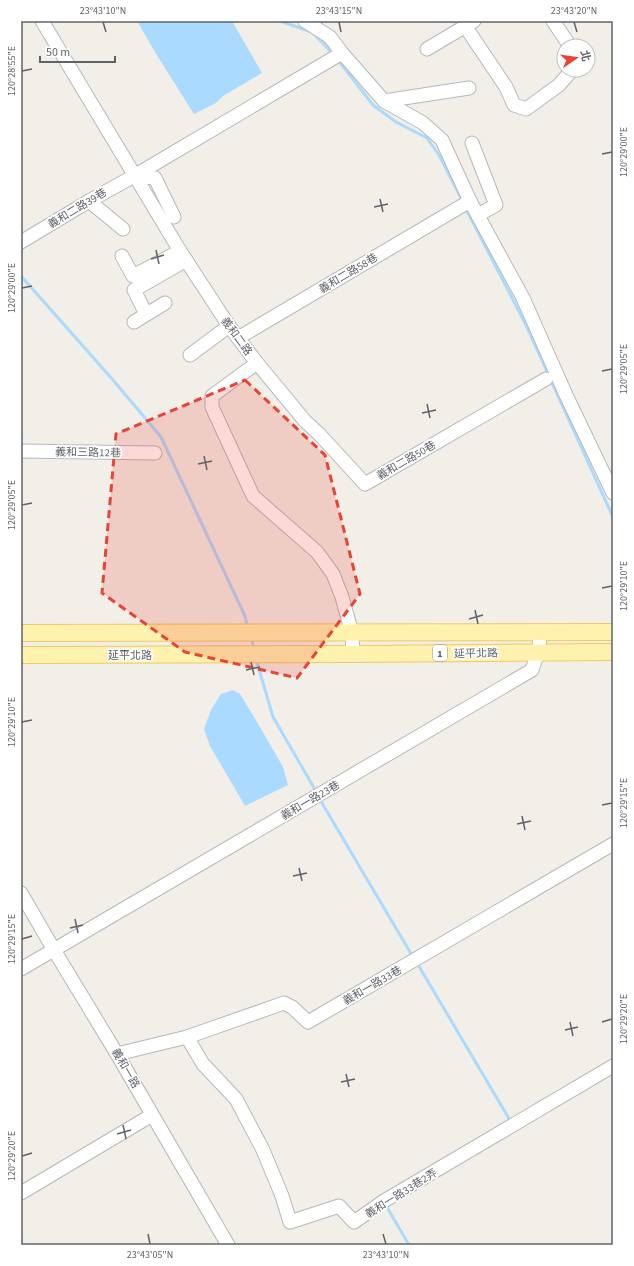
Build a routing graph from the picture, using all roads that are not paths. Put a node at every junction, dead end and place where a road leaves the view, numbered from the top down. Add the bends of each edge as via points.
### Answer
1 (42, 21) edge
2 (305, 21) edge
3 (553, 21) edge
4 (470, 24) edge
5 (565, 38) edge
6 (428, 49) dead end
7 (336, 56) junction
8 (565, 78) edge
9 (469, 88) dead end
10 (384, 101) junction
11 (472, 143) dead end
12 (134, 176) junction
13 (90, 201) junction
14 (465, 204) junction
15 (478, 215) junction
16 (174, 217) dead end
17 (123, 229) dead end
18 (21, 242) edge
19 (122, 256) dead end
20 (183, 256) junction
21 (165, 303) dead end
22 (146, 314) junction
23 (134, 322) dead end
24 (229, 326) junction
25 (238, 338) junction
26 (190, 355) dead end
27 (257, 363) junction
28 (546, 379) dead end
29 (21, 452) edge
30 (155, 453) dead end
31 (613, 493) edge
32 (541, 632) junction
33 (613, 632) edge
34 (352, 633) junction
35 (21, 634) edge
36 (538, 652) junction
37 (613, 652) edge
38 (353, 654) junction
39 (21, 655) edge
40 (613, 844) edge
41 (21, 893) edge
42 (54, 950) junction
43 (21, 969) edge
44 (187, 1037) junction
45 (117, 1054) junction
46 (613, 1066) edge
47 (152, 1115) junction
48 (21, 1193) edge
49 (228, 1245) edge

1 - 12 street, 義和二路
2 - 7 street via 330,37
3 - 5 street
4 - 6 street
4 - 8 street via 514,105 526,109
7 - 10 street
7 - 12 street, 義和二路39巷
9 - 10 street
10 - 14 street via 423,123 442,140
11 - 15 street via 496,205
12 - 13 street, 義和二路39巷
12 - 16 street via 155,178
12 - 20 street, 義和二路
13 - 17 street
13 - 18 street, 義和二路39巷
14 - 15 street
14 - 25 street, 義和二路58巷
15 - 31 street via 523,298
19 - 20 street via 133,276
20 - 22 street via 134,290
20 - 24 street, 義和二路
21 - 22 street
22 - 23 street
24 - 25 street, 義和二路
24 - 26 street
25 - 27 street, 義和二路
27 - 28 street, 義和二路50巷 via 305,420 365,484
27 - 34 street, 義和二路 via 212,396 212,407 253,496 317,552 333,574
29 - 30 street, 義和三路12巷
32 - 33 main road, 延平北路 / 1
32 - 34 main road, 延平北路 / 1
32 - 36 street, 義和一路23巷
34 - 35 main road, 延平北路 / 1
34 - 38 street, 義和二路
36 - 37 main road, 延平北路 / 1
36 - 38 main road, 延平北路 / 1
36 - 42 street, 義和一路23巷 via 532,670
38 - 39 main road, 延平北路 / 1
40 - 44 street, 義和一路33巷 via 308,1022 284,1003
41 - 42 street, 義和一路
42 - 43 street, 義和一路23巷
42 - 45 street, 義和一路
44 - 45 street, 義和一路33巷
44 - 46 street, 義和一路33巷2弄 via 203,1064 236,1099 262,1150 290,1222 339,1206 354,1222
45 - 47 street, 義和一路
47 - 48 street
47 - 49 street, 義和一路

